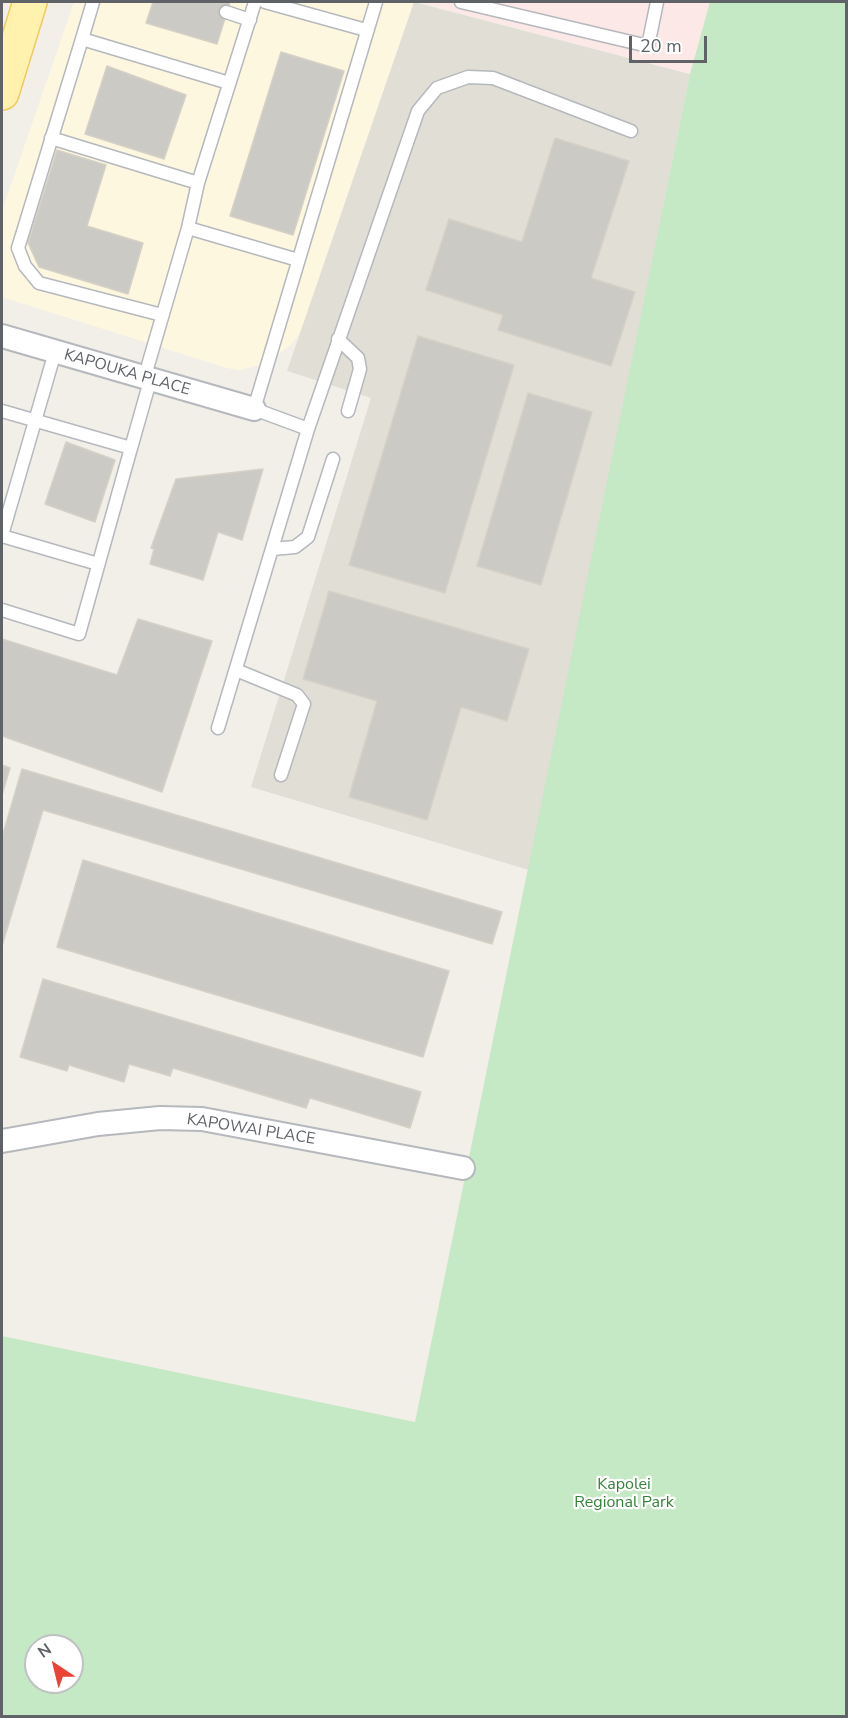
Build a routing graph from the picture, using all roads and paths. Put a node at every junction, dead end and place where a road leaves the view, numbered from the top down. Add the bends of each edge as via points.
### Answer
1 (30, 2) edge
2 (93, 2) edge
3 (255, 2) edge
4 (265, 2) edge
5 (376, 2) edge
6 (461, 2) edge
7 (657, 2) edge
8 (226, 12) dead end
9 (250, 20) junction
10 (366, 30) junction
11 (82, 39) junction
12 (229, 83) junction
13 (2, 93) edge
14 (631, 131) dead end
15 (51, 138) junction
16 (198, 183) junction
17 (188, 228) junction
18 (298, 260) junction
19 (162, 315) junction
20 (2, 336) edge
21 (338, 339) junction
22 (55, 352) junction
23 (147, 380) junction
24 (254, 409) junction
25 (2, 411) edge
26 (348, 411) dead end
27 (35, 421) junction
28 (308, 429) junction
29 (131, 448) junction
30 (333, 459) dead end
31 (2, 536) edge
32 (272, 549) junction
33 (98, 564) junction
34 (2, 610) edge
35 (236, 670) junction
36 (218, 728) dead end
37 (281, 775) dead end
38 (2, 1141) edge
39 (463, 1168) dead end

1 - 13 main road
2 - 11 lane
3 - 9 lane
4 - 10 lane
5 - 10 lane
6 - 7 lane via 648,46
8 - 9 lane
9 - 12 lane
10 - 18 lane
11 - 12 lane
11 - 15 lane
12 - 16 lane
14 - 21 lane via 493,78 468,77 437,88 418,111
15 - 16 lane
15 - 19 lane via 18,249 25,266 39,283
16 - 17 lane
17 - 18 lane
17 - 19 lane
18 - 24 lane
19 - 23 lane
20 - 22 street, KAPOUKA PLACE
21 - 26 lane via 358,358 360,369
21 - 28 lane
22 - 23 street, KAPOUKA PLACE
22 - 27 lane
23 - 24 street, KAPOUKA PLACE
23 - 29 lane
24 - 28 lane
25 - 27 lane
27 - 29 lane
27 - 31 lane
28 - 32 lane
29 - 33 lane
30 - 32 lane via 308,537 295,547
31 - 33 lane
32 - 35 lane
33 - 34 lane via 79,634
35 - 36 lane
35 - 37 lane via 297,695 304,704
38 - 39 street, KAPOWAI PLACE via 98,1124 160,1118 202,1119

